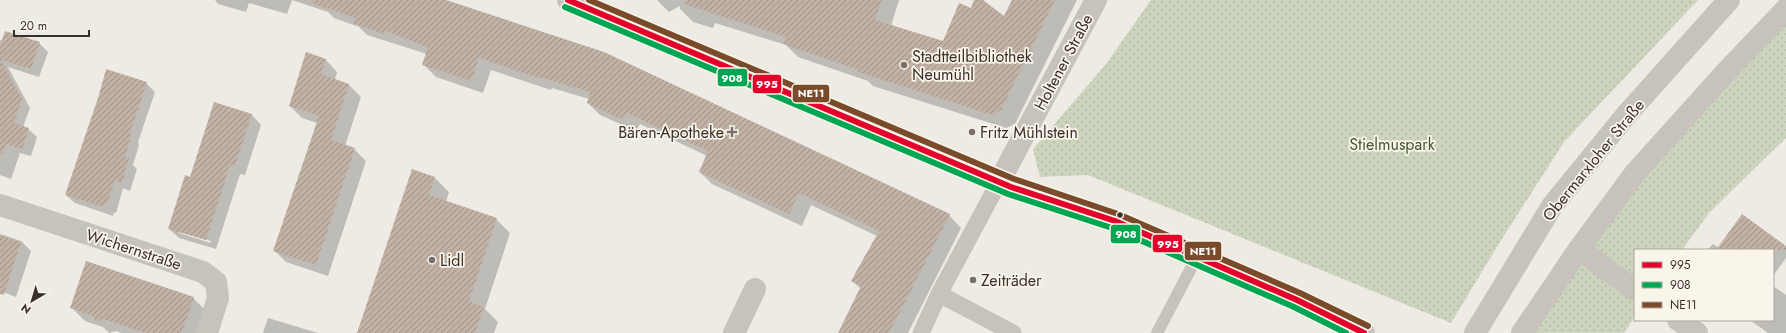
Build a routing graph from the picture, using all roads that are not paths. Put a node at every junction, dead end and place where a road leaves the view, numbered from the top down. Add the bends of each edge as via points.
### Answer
1 (569, 0) edge
2 (1096, 0) edge
3 (1729, 0) edge
4 (1786, 9) edge
5 (999, 182) junction
6 (0, 205) edge
7 (1579, 249) junction
8 (1197, 257) junction
9 (755, 289) dead end
10 (1634, 289) edge
11 (939, 294) junction
12 (1679, 321) edge
13 (207, 333) edge
14 (734, 333) edge
15 (921, 333) edge
16 (1013, 333) edge
17 (1157, 333) edge
18 (1364, 333) edge
19 (1475, 333) edge
20 (1522, 333) edge
21 (1697, 333) edge

1 - 5 street
2 - 5 street, Holtener Straße
3 - 19 street, Obermarxloher Straße via 1628,114 1552,206
4 - 7 street via 1725,72 1635,173
5 - 8 street via 1115,221
5 - 11 street, Holtener Straße
6 - 13 street, Wichernstraße via 202,272 216,282 218,298
7 - 10 street
7 - 20 street
8 - 17 lane
8 - 18 street
9 - 14 street
11 - 15 street, Holtener Straße
11 - 16 street
12 - 21 street

